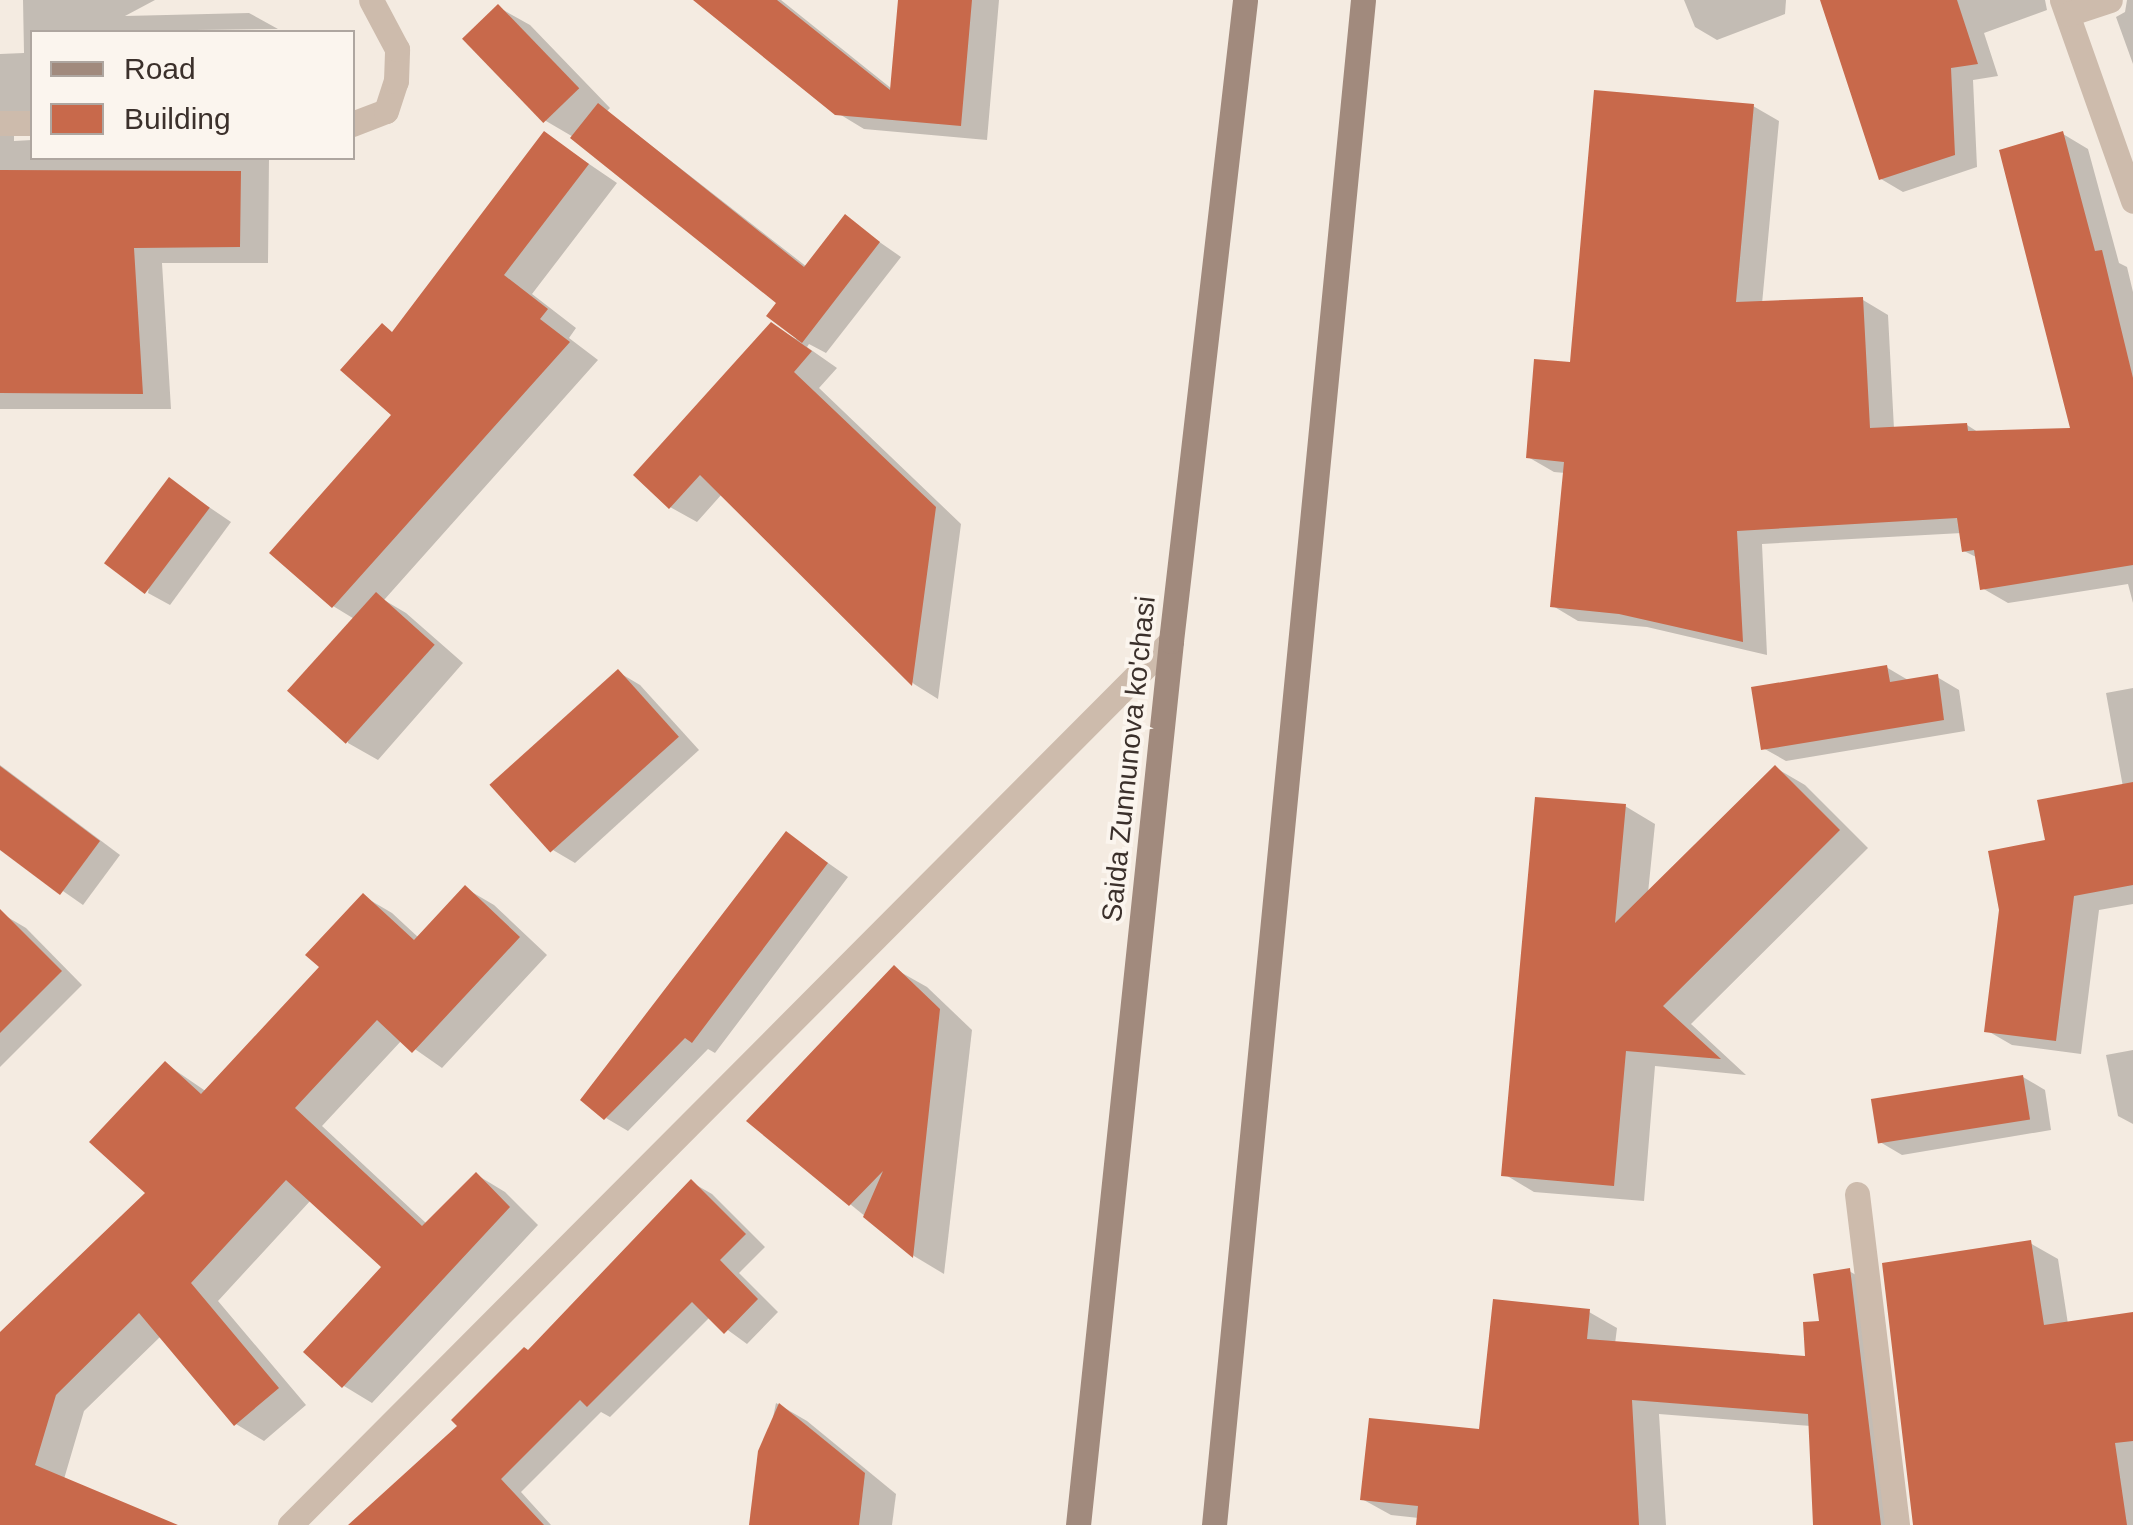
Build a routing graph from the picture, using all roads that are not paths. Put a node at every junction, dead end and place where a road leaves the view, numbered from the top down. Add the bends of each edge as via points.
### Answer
1 (371, 0) edge
2 (1246, 0) edge
3 (1362, 0) edge
4 (2110, 0) edge
5 (2065, 7) edge
6 (0, 123) edge
7 (30, 123) edge
8 (355, 123) edge
9 (2133, 202) edge
10 (1171, 641) junction
11 (1857, 1194) dead end
12 (290, 1525) edge
13 (1078, 1525) edge
14 (1214, 1525) edge
15 (1898, 1525) edge

1 - 8 street via 396,49 396,81 386,111
2 - 10 main road, Saida Zunnunova ko'chasi
3 - 14 main road
4 - 5 street
5 - 9 street
6 - 7 street
10 - 12 street
10 - 13 main road, Saida Zunnunova ko'chasi
11 - 15 street

